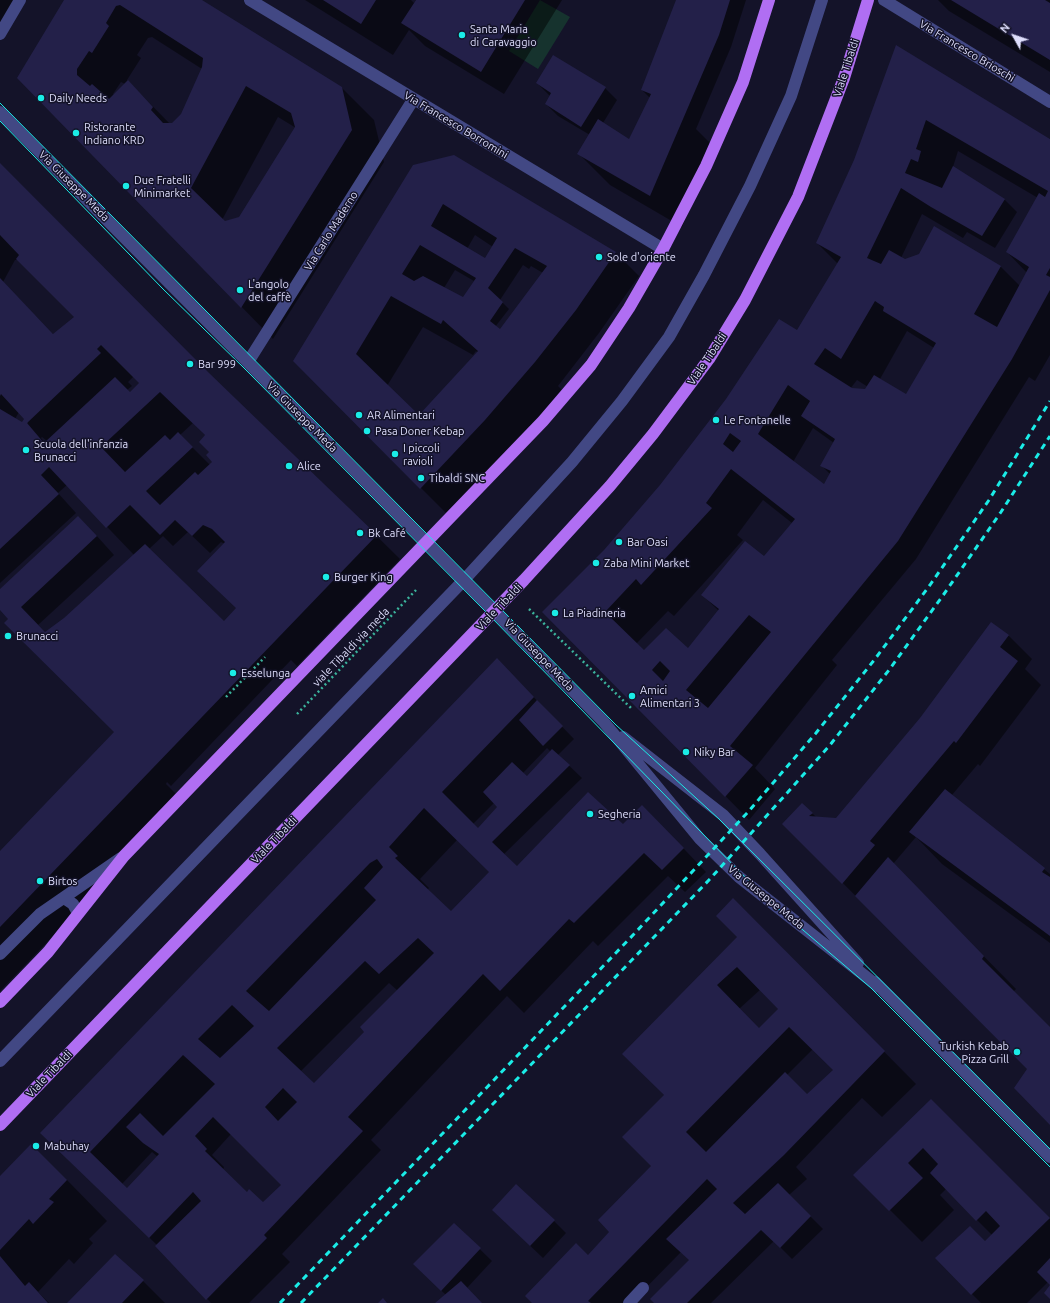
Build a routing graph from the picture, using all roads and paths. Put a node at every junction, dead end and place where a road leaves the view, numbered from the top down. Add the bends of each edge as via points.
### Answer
1 (20, 0) edge
2 (250, 0) edge
3 (769, 0) edge
4 (822, 0) edge
5 (868, 0) edge
6 (884, 0) edge
7 (0, 34) edge
8 (413, 100) junction
9 (1050, 102) edge
10 (0, 112) edge
11 (663, 249) junction
12 (248, 362) junction
13 (427, 543) junction
14 (464, 580) junction
15 (416, 590) dead end
16 (529, 609) dead end
17 (495, 610) junction
18 (265, 657) dead end
19 (226, 697) dead end
20 (632, 708) dead end
21 (296, 714) dead end
22 (603, 721) junction
23 (124, 856) junction
24 (64, 898) junction
25 (78, 914) junction
26 (0, 954) edge
27 (879, 986) junction
28 (0, 1002) edge
29 (0, 1061) edge
30 (0, 1125) edge
31 (1050, 1157) edge
32 (644, 1288) dead end
33 (629, 1303) edge

1 - 7 street
2 - 8 street, Via Francesco Borromini
3 - 11 main road via 743,82 706,166
4 - 14 street via 785,110 750,186 669,337 622,401 572,462
5 - 17 main road, Viale Tibaldi via 844,78 798,197 745,300 709,359 610,486
6 - 9 street, Via Francesco Brioschi
8 - 11 street, Via Francesco Borromini
8 - 12 street, Via Carlo Maderno
10 - 12 street, Via Giuseppe Meda
11 - 13 main road via 629,308 591,365 543,421
12 - 13 street, Via Giuseppe Meda
13 - 14 street, Via Giuseppe Meda
13 - 23 main road
14 - 17 street, Via Giuseppe Meda
14 - 29 street
15 - 21 path, viale Tibaldi via meda
16 - 20 path
17 - 22 street, Via Giuseppe Meda
17 - 30 main road, Viale Tibaldi
18 - 19 path
22 - 27 street, Via Giuseppe Meda via 723,815
22 - 27 street, Via Giuseppe Meda via 700,839 739,877
23 - 24 street
23 - 25 main road
24 - 25 street via 73,904
24 - 26 street via 33,920
25 - 28 main road via 48,952
27 - 31 street, Via Giuseppe Meda
32 - 33 street

